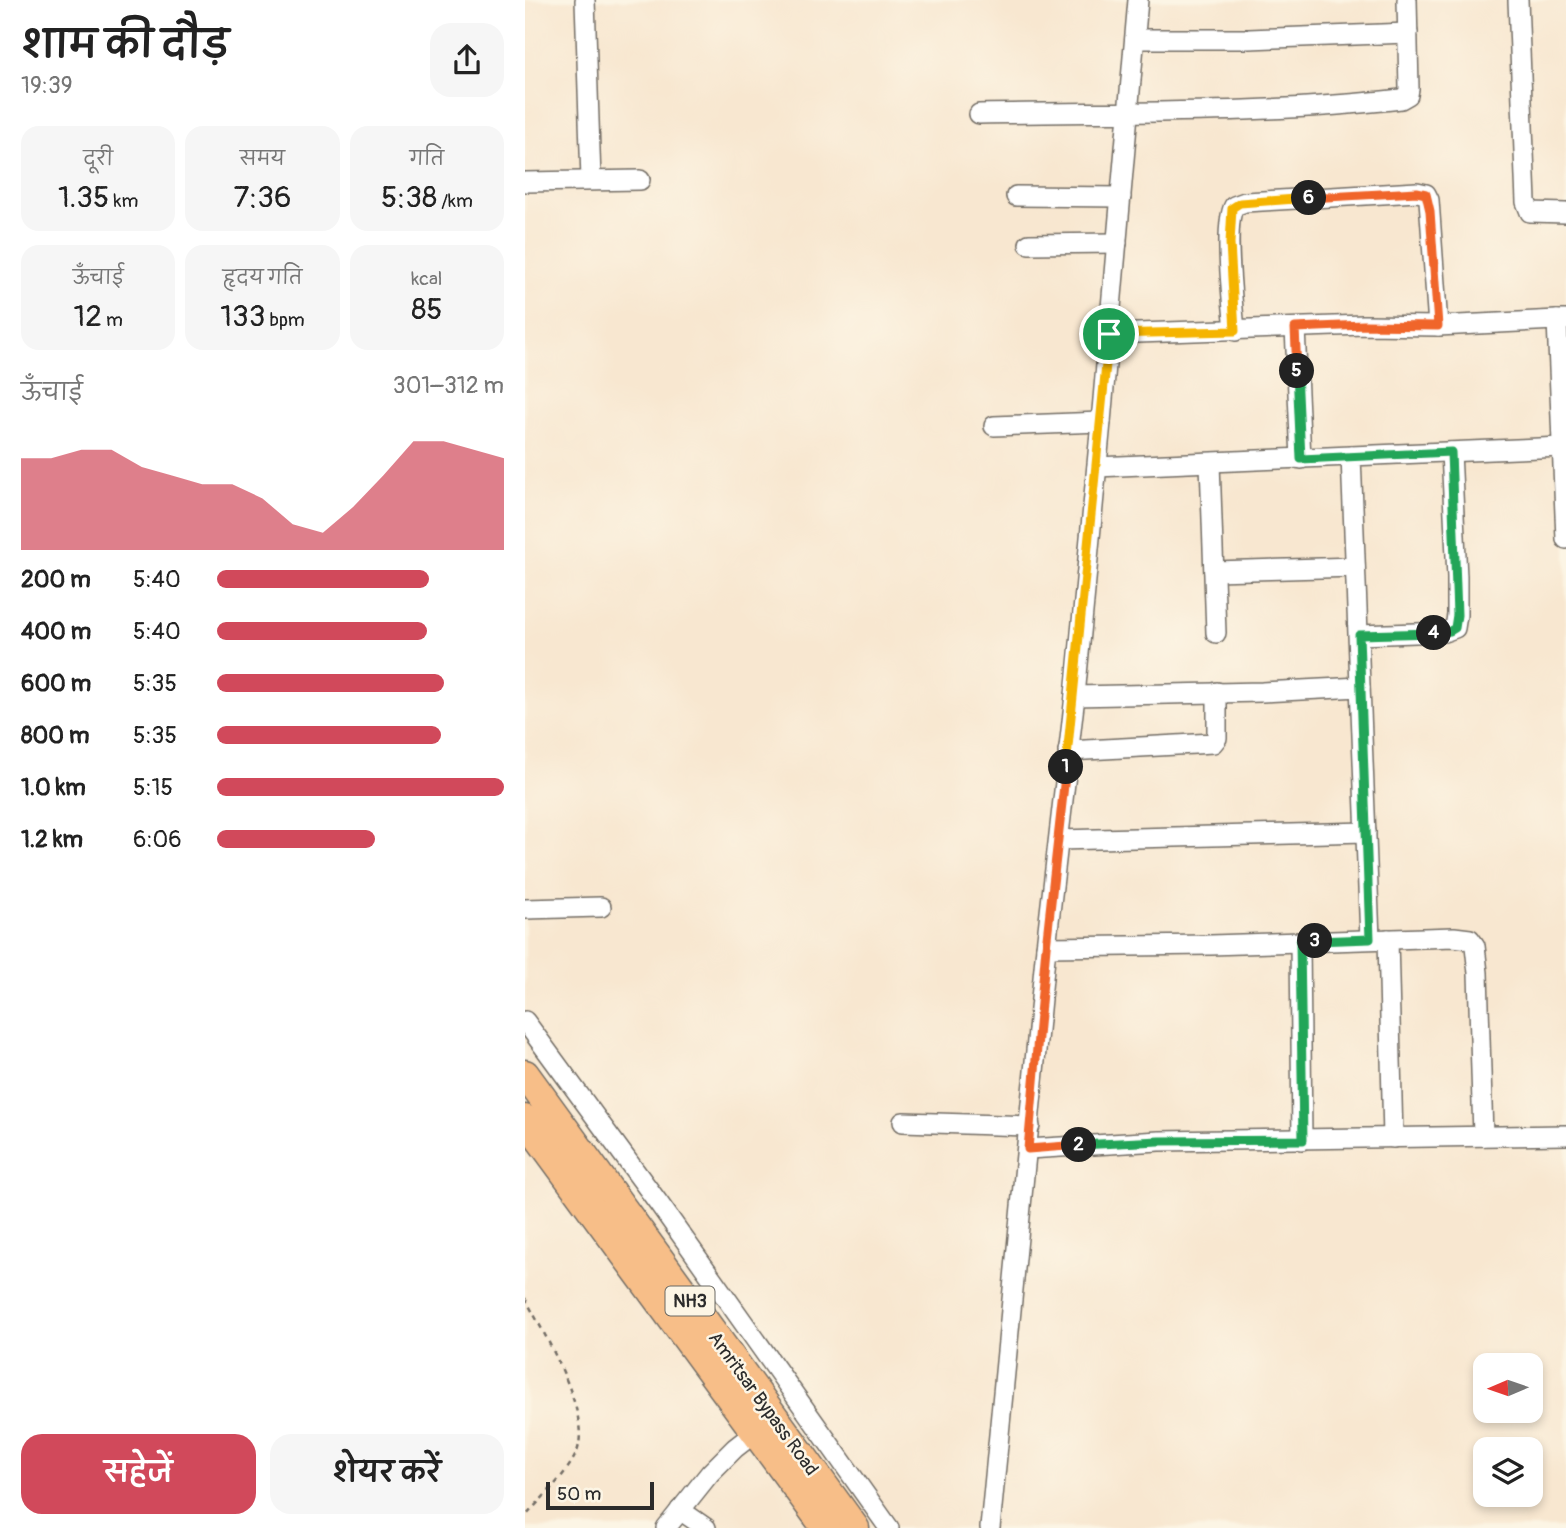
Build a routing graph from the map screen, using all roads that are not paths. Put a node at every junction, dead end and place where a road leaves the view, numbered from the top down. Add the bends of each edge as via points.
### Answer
1 (585, 0) edge
2 (1138, 0) edge
3 (1407, 0) edge
4 (1518, 0) edge
5 (1408, 33) junction
6 (1135, 39) junction
7 (1128, 111) junction
8 (979, 114) dead end
9 (590, 180) junction
10 (639, 180) dead end
11 (525, 182) edge
12 (1016, 196) dead end
13 (1121, 197) junction
14 (1566, 213) edge
15 (1117, 243) junction
16 (1029, 244) dead end
17 (1562, 320) edge
18 (1438, 326) junction
19 (1295, 328) junction
20 (1235, 331) junction
21 (1109, 334) junction
22 (1101, 422) junction
23 (994, 426) dead end
24 (1562, 447) junction
25 (1451, 452) junction
26 (1351, 456) junction
27 (1301, 459) junction
28 (1210, 463) junction
29 (1097, 467) junction
30 (1566, 538) edge
31 (1355, 567) junction
32 (1214, 571) junction
33 (1216, 633) dead end
34 (1359, 635) junction
35 (1360, 687) junction
36 (1217, 692) junction
37 (1075, 696) junction
38 (1068, 751) junction
39 (1366, 832) junction
40 (1059, 840) junction
41 (601, 907) dead end
42 (525, 909) edge
43 (1379, 939) junction
44 (1300, 942) junction
45 (1046, 947) junction
46 (525, 1021) edge
47 (525, 1074) edge
48 (525, 1119) edge
49 (903, 1122) dead end
50 (1030, 1126) junction
51 (1566, 1135) edge
52 (1483, 1136) junction
53 (1392, 1139) junction
54 (1303, 1140) junction
55 (1028, 1149) junction
56 (765, 1425) junction
57 (680, 1510) junction
58 (666, 1528) edge
59 (706, 1528) edge
60 (826, 1528) edge
61 (855, 1528) edge
62 (889, 1528) edge
63 (990, 1528) edge

1 - 9 street
2 - 6 street
3 - 5 street
4 - 14 street via 1526,202 1536,214
5 - 6 street
5 - 7 street via 1408,95 1401,99
6 - 7 street
7 - 8 street
7 - 13 street
9 - 10 street
9 - 11 street
12 - 13 street
13 - 15 street
15 - 16 street
15 - 21 street
17 - 18 street
17 - 24 street
18 - 19 street
18 - 20 street via 1429,200 1417,192 1234,205 1230,243
19 - 20 street
19 - 27 street
20 - 21 street
21 - 22 street
22 - 23 street
22 - 29 street
24 - 25 street
24 - 30 street
25 - 26 street
25 - 34 street via 1455,628
26 - 27 street
26 - 31 street
27 - 28 street
28 - 29 street
28 - 32 street
29 - 37 street
31 - 32 street
31 - 34 street
32 - 33 street
34 - 35 street
35 - 36 street
35 - 39 street
36 - 37 street
36 - 38 street via 1217,738 1213,743
37 - 38 street
38 - 40 street
39 - 40 street
39 - 43 street
40 - 45 street
41 - 42 street
43 - 44 street
43 - 52 street via 1454,937 1473,942
43 - 53 street
44 - 45 street
44 - 54 street
45 - 50 street
46 - 62 street
47 - 56 highway, Amritsar Bypass Road / NH3
48 - 56 highway, Amritsar Bypass Road / NH3
49 - 50 street
50 - 55 street
51 - 52 street
52 - 53 street
53 - 54 street
54 - 55 street via 1159,1141
55 - 63 street
56 - 57 street via 727,1456
56 - 60 highway, Amritsar Bypass Road / NH3
56 - 61 highway, Amritsar Bypass Road / NH3
57 - 58 street
57 - 59 street

